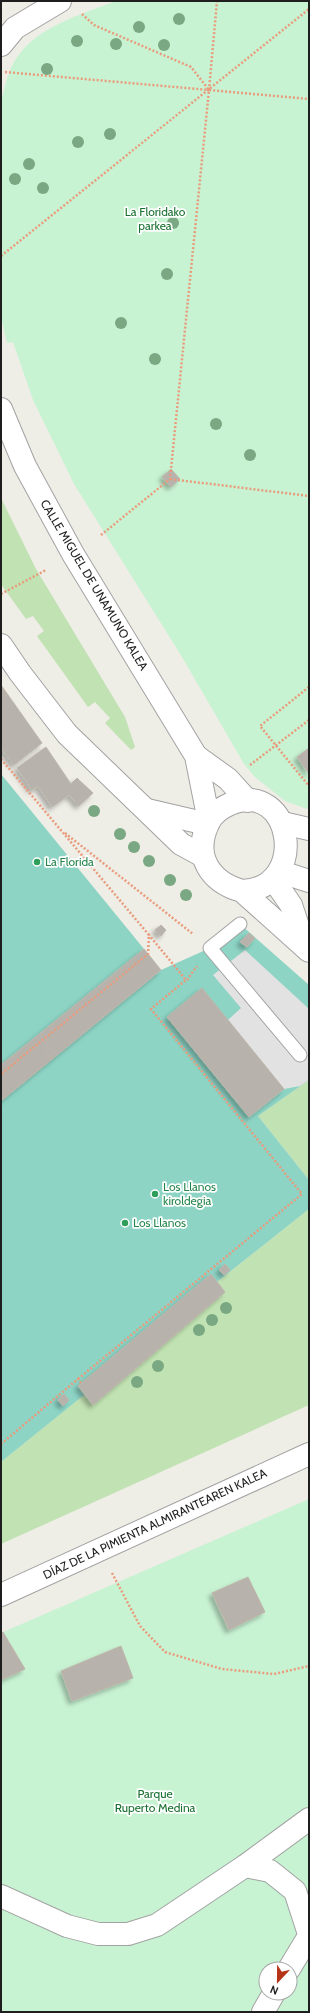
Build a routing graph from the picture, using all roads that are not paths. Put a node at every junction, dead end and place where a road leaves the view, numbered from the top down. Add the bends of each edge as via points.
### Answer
1 (69, 5) edge
2 (8, 27) edge
3 (1, 45) edge
4 (1, 409) edge
5 (1, 645) edge
6 (196, 756) junction
7 (248, 801) junction
8 (147, 810) junction
9 (208, 822) junction
10 (287, 824) junction
11 (309, 829) edge
12 (203, 856) junction
13 (279, 877) junction
14 (309, 882) edge
15 (242, 891) junction
16 (240, 924) dead end
17 (307, 950) edge
18 (300, 1055) dead end
19 (309, 1454) edge
20 (1, 1595) edge
21 (309, 1819) edge
22 (245, 1866) junction
23 (1, 1896) edge
24 (309, 1935) edge
25 (294, 1961) edge
26 (269, 2001) edge
27 (263, 2012) edge

1 - 2 street
2 - 3 street
4 - 6 street, CALLE MIGUEL DE UNAMUNO KALEA via 25,466 73,554
5 - 8 street via 67,734
6 - 7 street via 228,778
6 - 9 street
7 - 9 street via 224,807
7 - 10 street via 263,804 277,812
8 - 9 street
8 - 12 street via 181,844
9 - 12 street via 202,842
10 - 11 street
10 - 13 street via 292,836 293,849 290,861
12 - 15 street via 208,869 217,879 228,887
13 - 14 street
13 - 15 street via 254,891
13 - 17 street
15 - 17 street
16 - 18 lane via 210,948
19 - 20 street, DÍAZ DE LA PIMIENTA ALMIRANTEAREN KALEA
21 - 22 street
22 - 23 street via 157,1925 128,1934 98,1934 67,1926
22 - 24 street via 270,1871 295,1891
24 - 25 street
26 - 27 street

